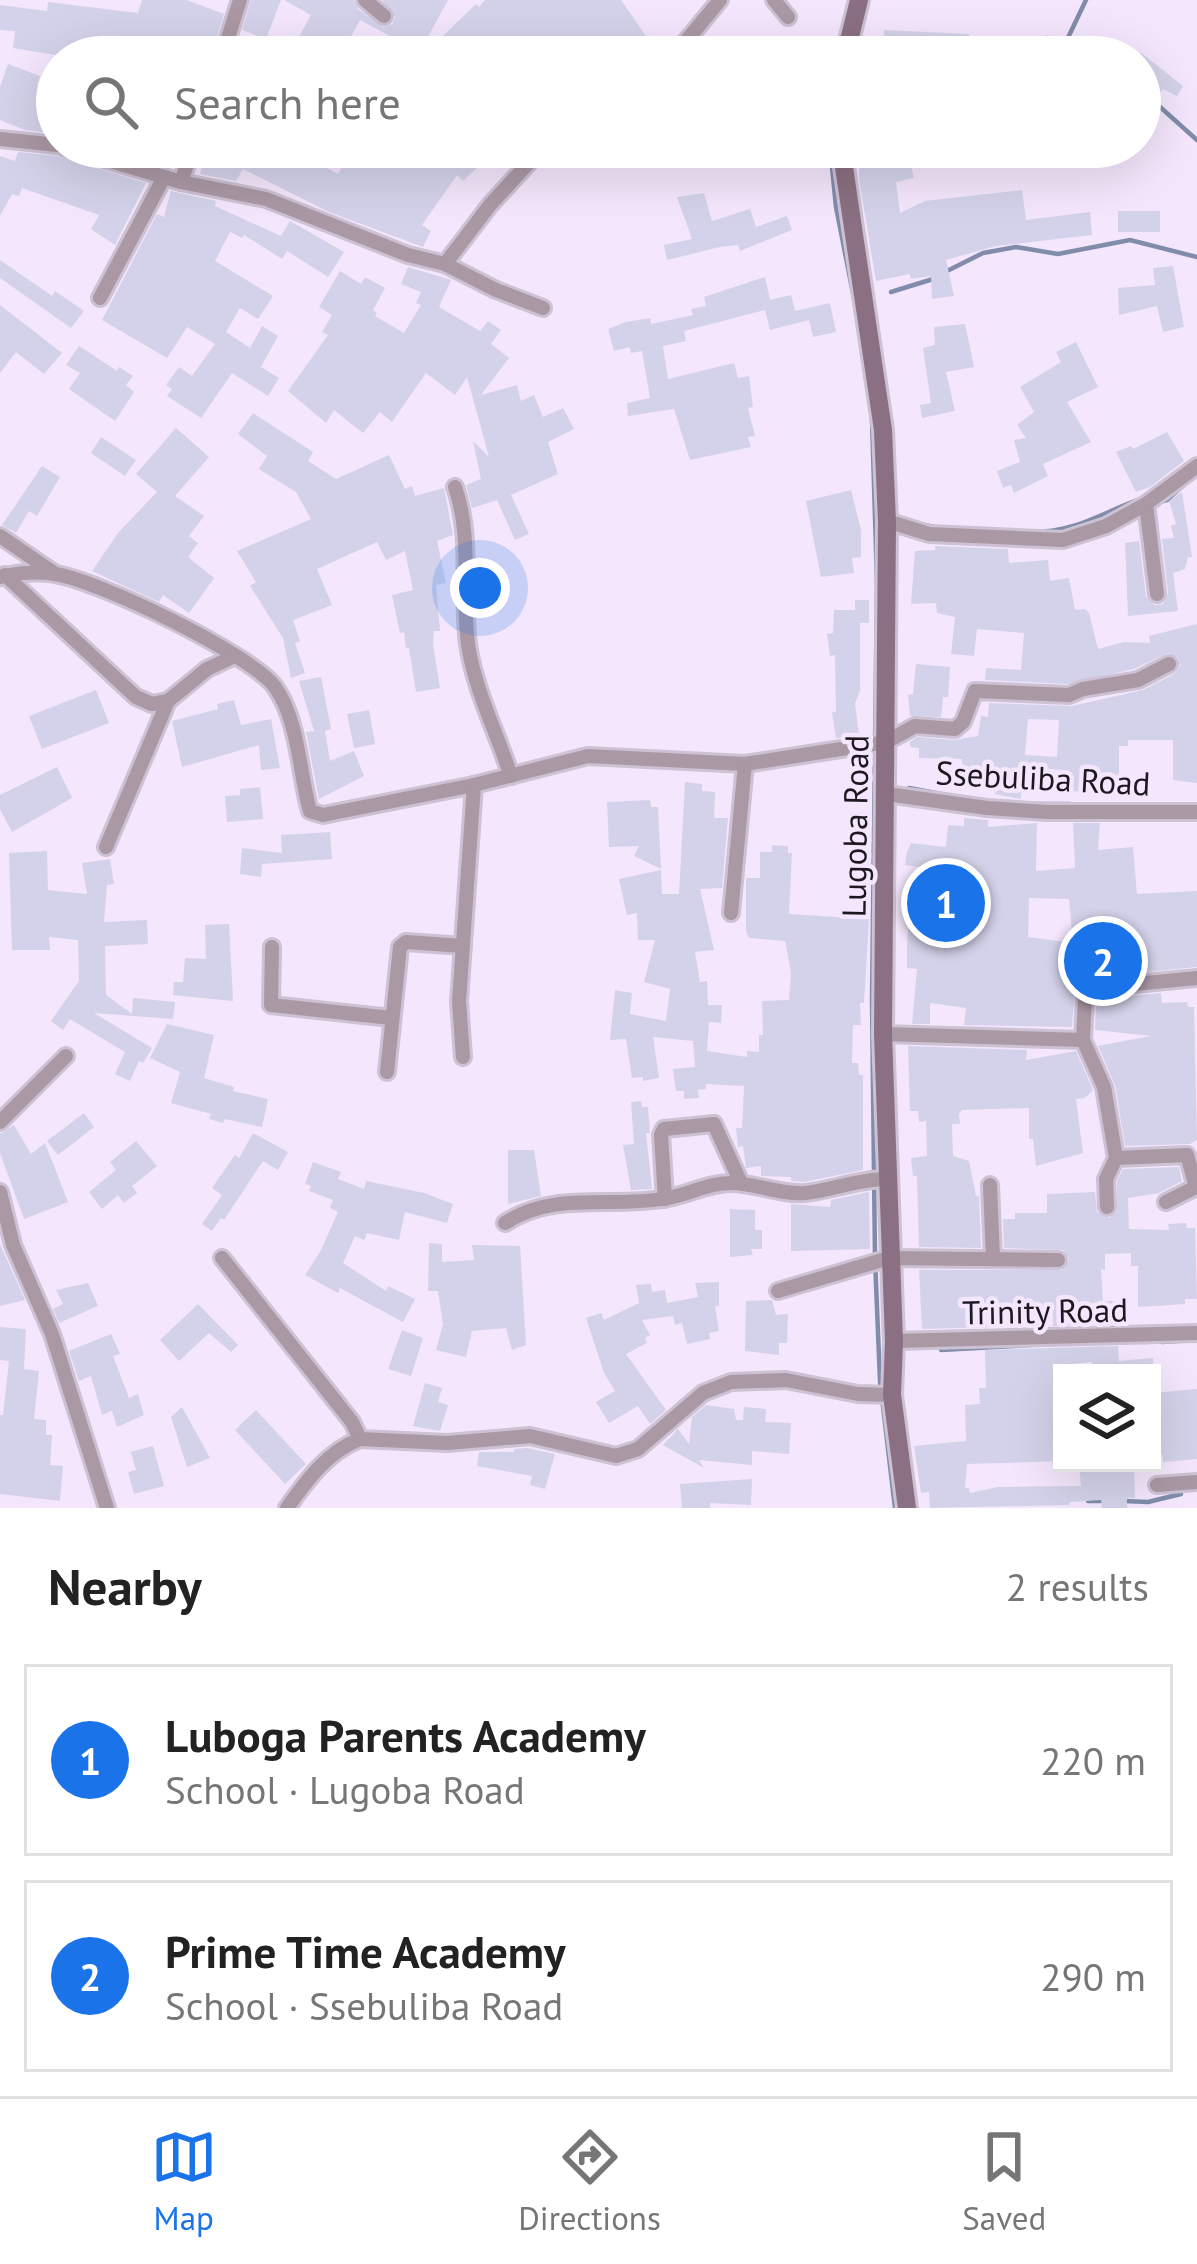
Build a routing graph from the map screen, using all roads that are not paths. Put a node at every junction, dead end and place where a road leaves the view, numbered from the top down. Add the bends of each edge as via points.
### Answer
1 (240, 0) edge
2 (365, 0) edge
3 (720, 0) edge
4 (774, 0) edge
5 (859, 0) edge
6 (384, 16) dead end
7 (788, 16) dead end
8 (229, 36) edge
9 (690, 36) edge
10 (850, 36) edge
11 (0, 139) edge
12 (36, 143) edge
13 (134, 168) edge
14 (186, 168) edge
15 (524, 168) edge
16 (844, 168) edge
17 (164, 177) junction
18 (182, 182) junction
19 (446, 264) junction
20 (100, 298) dead end
21 (543, 308) dead end
22 (1197, 466) edge
23 (455, 487) dead end
24 (1146, 504) junction
25 (887, 521) junction
26 (0, 536) edge
27 (54, 573) junction
28 (3, 576) edge
29 (1157, 594) dead end
30 (235, 656) junction
31 (1169, 664) dead end
32 (168, 701) junction
33 (886, 742) junction
34 (745, 764) junction
35 (511, 776) junction
36 (474, 785) junction
37 (887, 794) junction
38 (1197, 812) edge
39 (106, 847) dead end
40 (730, 913) dead end
41 (463, 946) junction
42 (272, 947) dead end
43 (1197, 978) edge
44 (391, 1018) junction
45 (883, 1034) junction
46 (1083, 1040) junction
47 (66, 1056) dead end
48 (463, 1058) dead end
49 (387, 1072) dead end
50 (0, 1122) edge
51 (1116, 1158) junction
52 (887, 1179) junction
53 (741, 1183) junction
54 (990, 1185) dead end
55 (0, 1192) edge
56 (665, 1199) junction
57 (1166, 1202) dead end
58 (1107, 1207) dead end
59 (505, 1223) dead end
60 (222, 1258) dead end
61 (889, 1258) junction
62 (993, 1259) junction
63 (1058, 1260) dead end
64 (778, 1291) dead end
65 (1197, 1333) edge
66 (894, 1341) junction
67 (892, 1395) junction
68 (359, 1439) junction
69 (1197, 1482) edge
70 (1157, 1485) dead end
71 (107, 1508) edge
72 (287, 1508) edge
73 (907, 1508) edge

1 - 8 street
2 - 6 street
3 - 9 street
4 - 7 street
5 - 10 street
11 - 12 street
13 - 17 street
14 - 18 street
15 - 19 street
16 - 25 street, Lugoba Road via 884,430
17 - 18 street
17 - 20 street
18 - 19 street via 266,199
19 - 21 street
22 - 24 street
23 - 35 street via 470,653
24 - 25 street via 1063,540 929,534
24 - 29 street
25 - 33 street, Lugoba Road
26 - 27 street
27 - 28 street
27 - 30 street via 110,590
28 - 32 street via 136,697
30 - 32 street
30 - 36 street via 274,686 310,811 340,814
31 - 33 street via 1138,680 1069,695 975,691 955,729 915,726
32 - 39 street
33 - 34 street
33 - 37 street, Lugoba Road
34 - 35 street via 601,755
34 - 40 street
35 - 36 street
36 - 41 street
37 - 38 street, Ssebuliba Road via 1047,812
37 - 45 street, Lugoba Road
41 - 44 street via 401,944
41 - 48 street
42 - 44 street via 271,1004
43 - 46 street via 1085,997
44 - 49 street
45 - 46 street
45 - 52 street, Lugoba Road
46 - 51 street via 1105,1087
47 - 50 street
51 - 57 street via 1187,1155 1196,1186
51 - 58 street via 1106,1179
52 - 53 street via 803,1193
52 - 61 street, Lugoba Road
53 - 56 street
53 - 56 street via 714,1124 664,1129
54 - 62 street
55 - 71 street
56 - 59 street via 564,1201
60 - 68 street
61 - 62 street
61 - 64 street
61 - 66 street, Lugoba Road
62 - 63 street
65 - 66 street, Trinity Road
66 - 67 street, Lugoba Road
67 - 68 street via 764,1378 731,1382 703,1393 638,1449 616,1456 530,1436
67 - 73 street, Lugoba Road
68 - 72 street via 318,1468
69 - 70 street

